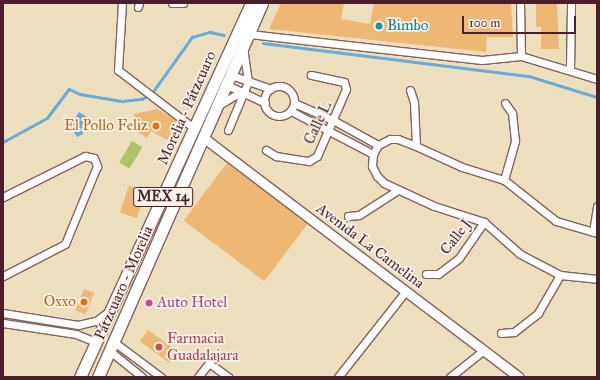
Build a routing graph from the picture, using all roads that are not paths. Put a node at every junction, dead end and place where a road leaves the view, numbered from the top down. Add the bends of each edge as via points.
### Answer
1 (122, 3) edge
2 (172, 3) edge
3 (182, 3) edge
4 (245, 3) edge
5 (251, 3) edge
6 (262, 3) edge
7 (520, 3) edge
8 (571, 3) edge
9 (241, 24) junction
10 (248, 34) junction
11 (243, 47) junction
12 (521, 56) junction
13 (570, 70) junction
14 (311, 75) dead end
15 (597, 79) edge
16 (229, 80) junction
17 (248, 82) junction
18 (271, 88) junction
19 (410, 90) dead end
20 (243, 92) junction
21 (265, 103) junction
22 (505, 103) dead end
23 (219, 105) junction
24 (293, 107) junction
25 (333, 120) junction
26 (195, 129) junction
27 (228, 130) dead end
28 (330, 130) junction
29 (204, 138) junction
30 (378, 145) junction
31 (416, 146) junction
32 (266, 150) dead end
33 (373, 154) junction
34 (504, 180) junction
35 (398, 190) junction
36 (3, 196) edge
37 (597, 206) edge
38 (348, 216) dead end
39 (484, 222) junction
40 (595, 232) edge
41 (426, 274) dead end
42 (560, 275) junction
43 (3, 276) edge
44 (597, 279) edge
45 (406, 291) junction
46 (111, 309) junction
47 (3, 313) edge
48 (3, 323) edge
49 (67, 323) junction
50 (66, 332) junction
51 (501, 333) dead end
52 (96, 342) junction
53 (112, 346) junction
54 (484, 350) junction
55 (80, 375) edge
56 (98, 377) edge
57 (142, 377) edge
58 (161, 377) edge
59 (198, 377) edge
60 (228, 377) edge
61 (338, 377) edge
62 (450, 377) edge
63 (519, 377) edge

1 - 26 street via 118,70
2 - 3 street
4 - 9 street
5 - 9 main road, Morelia - Pátzcuaro
6 - 10 main road, Pátzcuaro - Morelia / MEX 14
7 - 12 street
8 - 13 street
9 - 26 main road, Morelia - Pátzcuaro / MEX 14
10 - 11 main road, Pátzcuaro - Morelia / MEX 14
10 - 12 street via 482,60
11 - 16 main road, Pátzcuaro - Morelia / MEX 14
11 - 17 street
12 - 13 street
13 - 15 street
14 - 25 street, Calle L via 344,82 344,99
16 - 17 street
16 - 20 street
16 - 23 main road, Pátzcuaro - Morelia / MEX 14
17 - 18 street
17 - 20 street
18 - 21 street via 266,95
18 - 24 street via 281,86 290,90
19 - 31 street via 414,102
20 - 21 street
20 - 23 street
20 - 27 street
21 - 24 street via 273,115 283,116
22 - 34 street via 512,113 515,141
23 - 29 main road, Pátzcuaro - Morelia / MEX 14
24 - 25 street
24 - 28 street
25 - 28 street, Calle L
25 - 30 street
26 - 46 main road, Morelia - Pátzcuaro / MEX 14
28 - 32 street, Calle L via 313,160 276,156
28 - 33 street
29 - 45 street, Avenida La Camelina
29 - 53 main road, Pátzcuaro - Morelia / MEX 14
30 - 31 street via 390,139 398,139
30 - 33 street
31 - 34 street via 462,168
33 - 35 street via 372,166 376,176
34 - 40 street via 556,221
35 - 38 street via 359,216
35 - 39 street via 434,206
36 - 43 street via 85,156 94,158 97,166 65,244
37 - 40 street
39 - 41 street, Calle J via 459,258 438,274
39 - 42 street via 520,254
42 - 44 street
42 - 51 street via 538,313 514,332
45 - 54 street, Avenida La Camelina
45 - 61 street
46 - 49 street via 91,323
46 - 52 main road, Morelia - Pátzcuaro / MEX 14
47 - 49 street
48 - 50 street
49 - 50 street
50 - 52 street
52 - 55 main road, Morelia - Pátzcuaro / MEX 14
53 - 56 main road, Pátzcuaro - Morelia / MEX 14
53 - 57 street
53 - 58 street
54 - 62 street
54 - 63 street, Avenida La Camelina
59 - 60 street via 209,363

